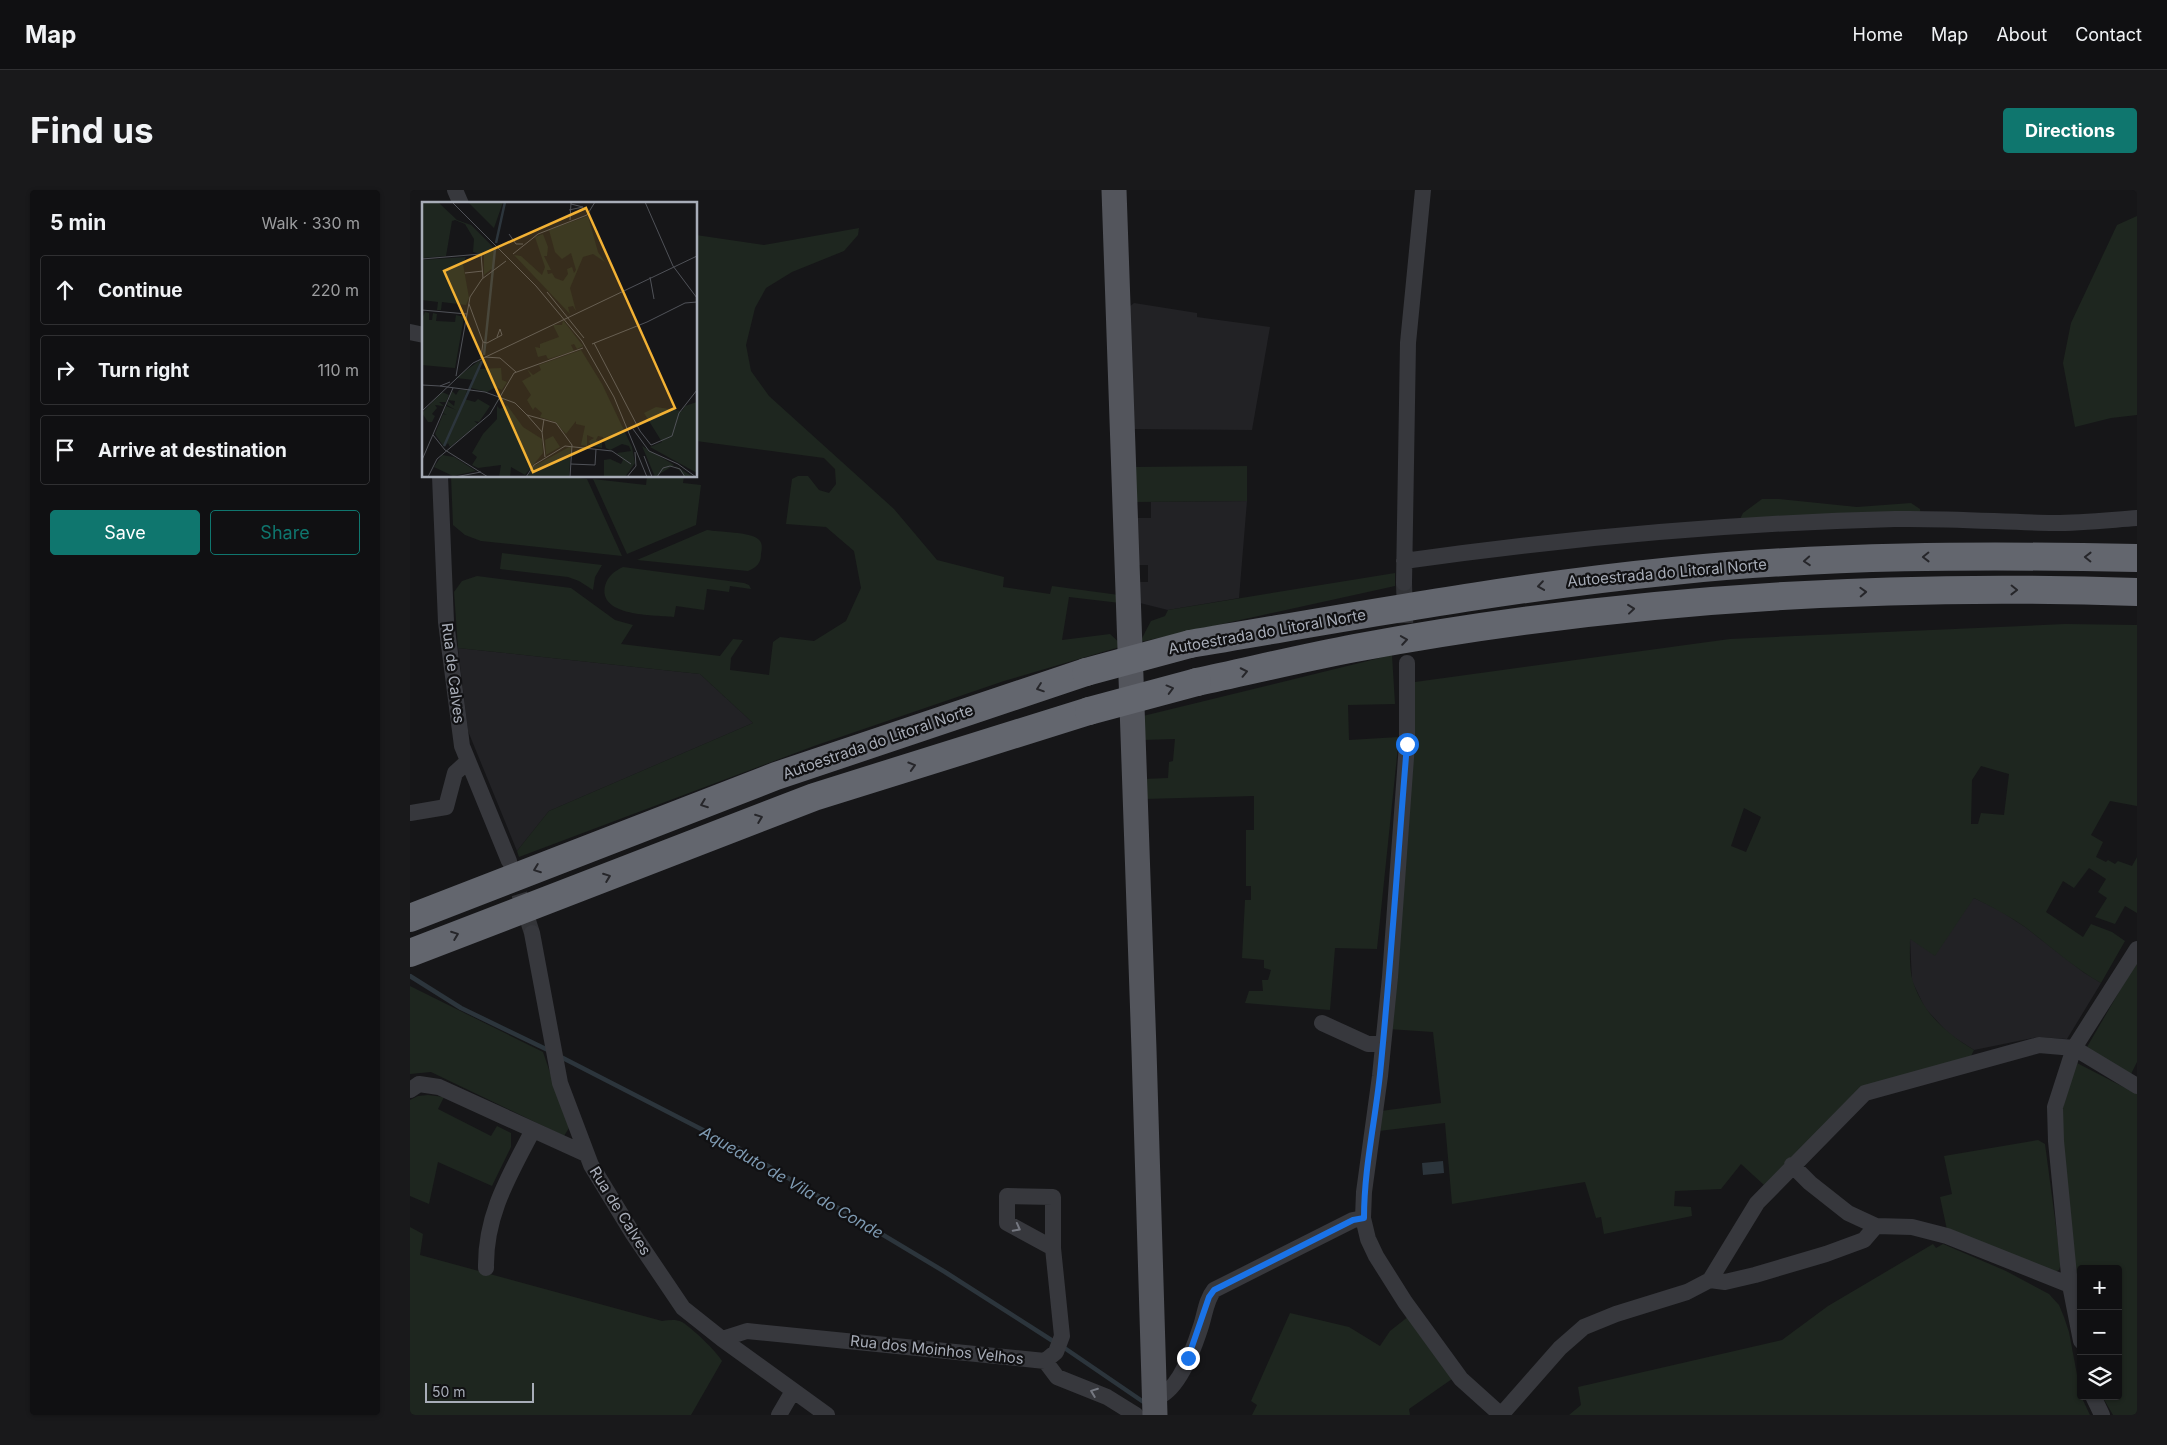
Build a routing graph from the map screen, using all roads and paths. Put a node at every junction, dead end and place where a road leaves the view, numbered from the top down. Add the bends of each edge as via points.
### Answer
1 (455, 190) edge
2 (1114, 190) edge
3 (1423, 190) edge
4 (460, 202) edge
5 (440, 478) edge
6 (2137, 518) edge
7 (2137, 558) edge
8 (1404, 561) junction
9 (1404, 582) tunnel mouth
10 (2137, 592) edge
11 (1407, 663) tunnel mouth
12 (468, 761) junction
13 (410, 813) edge
14 (509, 861) tunnel mouth
15 (410, 918) edge
16 (532, 933) tunnel mouth
17 (2137, 949) edge
18 (410, 953) edge
19 (1322, 1023) dead end
20 (1383, 1044) junction
21 (2074, 1048) junction
22 (2137, 1086) edge
23 (410, 1090) edge
24 (533, 1130) junction
25 (586, 1154) junction
26 (1792, 1165) junction
27 (1364, 1218) junction
28 (1876, 1226) junction
29 (1053, 1248) dead end
30 (486, 1268) dead end
31 (1710, 1280) junction
32 (2070, 1285) junction
33 (2077, 1321) edge
34 (722, 1339) junction
35 (1045, 1361) junction
36 (793, 1390) junction
37 (2095, 1400) edge
38 (1148, 1409) edge
39 (779, 1415) edge
40 (826, 1415) edge
41 (1501, 1415) edge
42 (2102, 1415) edge

1 - 4 street
2 - 38 main road via 1144,1050
3 - 8 street via 1408,343
5 - 12 street, Rua de Calves via 446,622 462,746
6 - 8 street via 2056,523 1897,519 1796,522 1516,545
7 -> 15 highway, Autoestrada do Litoral Norte, bridge via 1856,558 1676,570 1543,585 1190,644 1086,672 776,776
8 - 9 street
18 -> 10 highway, Autoestrada do Litoral Norte, bridge via 814,797 1089,711 1197,682 1355,648 1582,614 1724,600 1956,590
11 - 20 street via 1407,744
12 - 13 street via 455,773 446,806
12 - 14 street, Rua de Calves
16 - 25 street, Rua de Calves via 560,1083
17 - 21 street
19 - 20 street via 1368,1044
20 - 27 street via 1364,1192
21 - 22 street
21 - 26 street via 2039,1046 1865,1093
21 - 32 street via 2055,1107
23 - 24 street via 420,1084 439,1087
24 - 25 street
24 - 30 street via 496,1204 490,1223
25 - 34 street, Rua de Calves via 633,1234 684,1308
26 - 28 street via 1848,1213
26 - 31 street via 1757,1203
27 - 38 street via 1353,1220 1214,1290 1180,1374 1167,1393
27 - 41 street via 1368,1239 1376,1256 1405,1302 1461,1380
28 - 31 street via 1864,1240 1826,1254 1725,1282
28 - 32 street via 1912,1227 1947,1236
29 - 35 street via 1062,1336 1056,1352
31 - 41 street via 1687,1292 1584,1327 1560,1348
32 - 33 street
34 - 35 street, Rua dos Moinhos Velhos via 747,1331
34 - 36 street, Rua de Calves
38 -> 35 street, Rua dos Moinhos Velhos via 1057,1377
36 - 39 street
36 - 40 street, Rua de Calves
37 - 42 street

